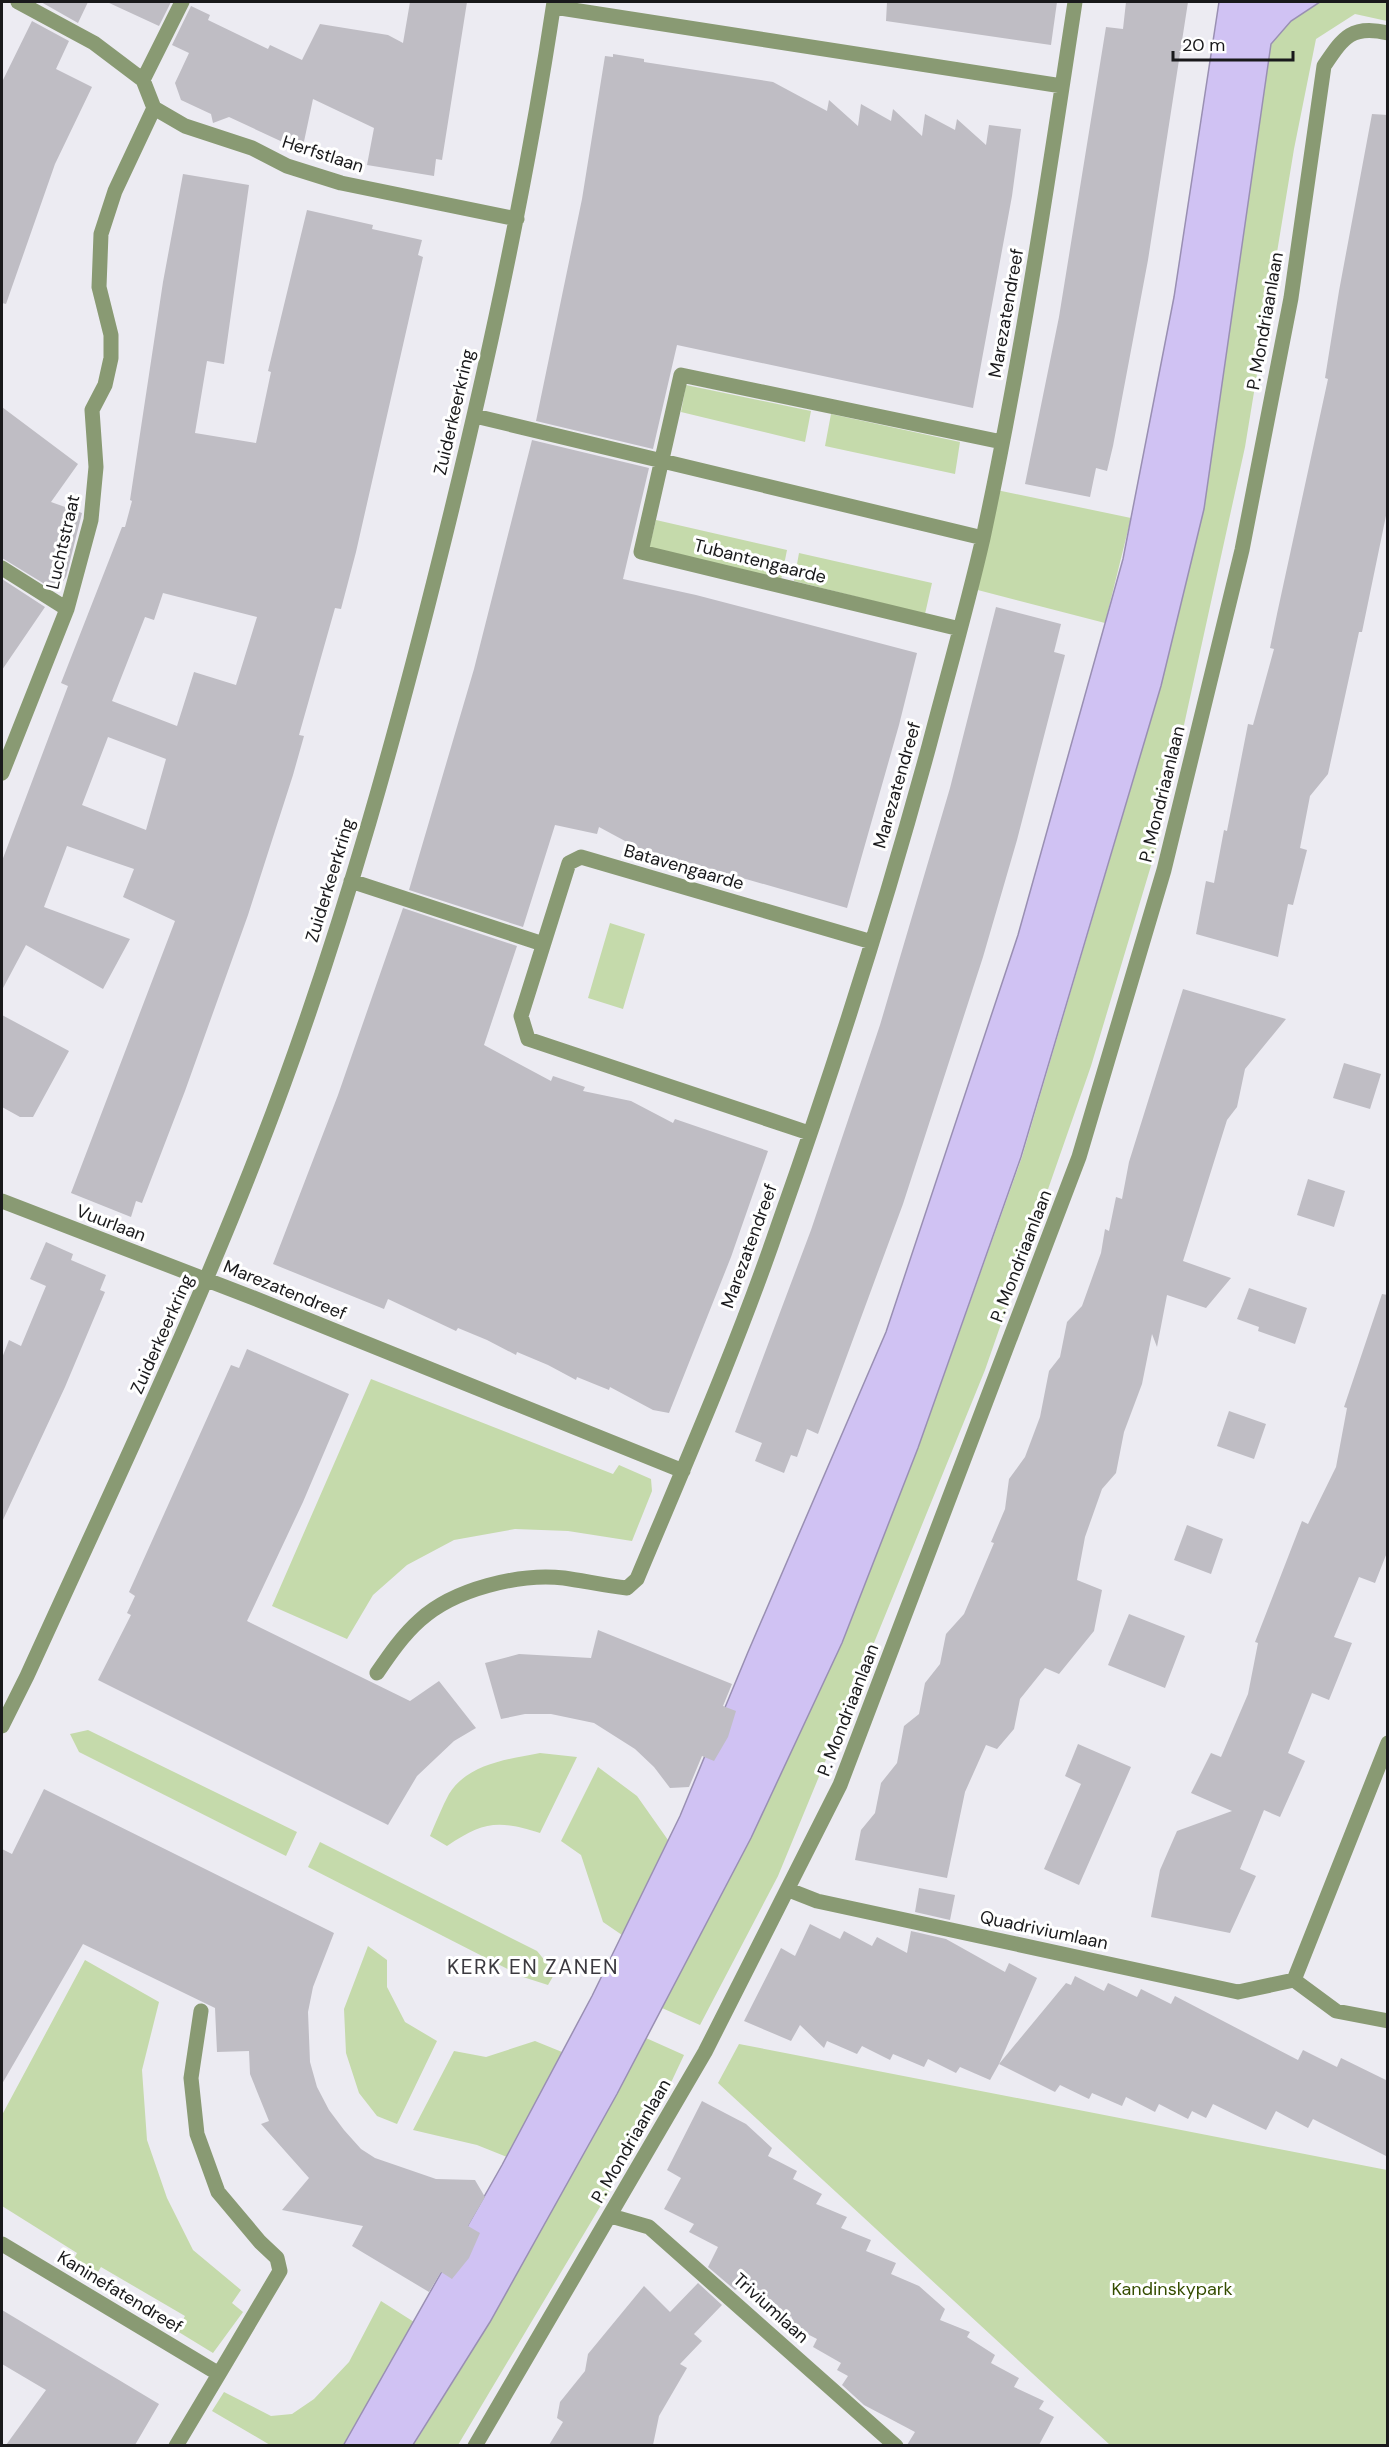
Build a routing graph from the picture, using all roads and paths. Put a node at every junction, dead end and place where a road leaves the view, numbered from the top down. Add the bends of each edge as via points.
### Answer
1 (18, 2) edge
2 (182, 2) edge
3 (1075, 2) edge
4 (554, 4) edge
5 (1388, 33) edge
6 (143, 80) junction
7 (1062, 86) junction
8 (154, 108) junction
9 (517, 219) junction
10 (475, 416) junction
11 (1002, 442) junction
12 (662, 462) junction
13 (982, 538) junction
14 (2, 568) edge
15 (67, 609) junction
16 (960, 629) junction
17 (2, 773) edge
18 (351, 881) junction
19 (872, 942) junction
20 (543, 944) junction
21 (809, 1133) junction
22 (2, 1201) edge
23 (207, 1281) junction
24 (683, 1471) junction
25 (377, 1673) dead end
26 (2, 1726) edge
27 (1388, 1743) edge
28 (789, 1890) junction
29 (1294, 1980) junction
30 (201, 2011) dead end
31 (1388, 2021) edge
32 (611, 2216) junction
33 (2, 2244) edge
34 (219, 2374) junction
35 (176, 2445) edge
36 (475, 2445) edge
37 (896, 2445) edge

1 - 6 street via 94,43
2 - 6 street
3 - 7 street, Marezatendreef
4 - 7 street
4 - 9 street, Zuiderkeerkring
5 - 28 street, P. Mondriaanlaan via 1370,29 1346,35 1324,66 1291,298 1242,550 1164,870 1079,1157 840,1785
6 - 8 street
7 - 11 street, Marezatendreef
8 - 9 street, Herfstlaan via 185,126 340,183
8 - 15 street, Luchtstraat via 100,234 99,287 111,335 111,358 105,385 92,410 96,487
9 - 10 street, Zuiderkeerkring
10 - 12 street
10 - 18 street, Zuiderkeerkring via 406,695
11 - 12 street, Tubantengaarde via 681,375
11 - 13 street, Marezatendreef
12 - 13 street
12 - 16 street, Tubantengaarde via 641,552
13 - 16 street, Marezatendreef
14 - 15 street
15 - 17 street, Luchtstraat
16 - 19 street, Marezatendreef
18 - 20 street
18 - 23 street, Zuiderkeerkring via 285,1081
19 - 20 street, Batavengaarde via 581,857 569,863
19 - 21 street, Marezatendreef
20 - 21 street, Batavengaarde via 521,1016 528,1039
21 - 24 street, Marezatendreef via 777,1229
22 - 23 street, Vuurlaan
23 - 24 street, Marezatendreef
23 - 26 street, Zuiderkeerkring
24 - 25 street, Marezatendreef via 637,1579 627,1588 562,1578 494,1583 422,1618
27 - 29 street
28 - 29 street, Quadriviumlaan via 817,1901 1238,1992
28 - 32 street, P. Mondriaanlaan via 705,2052
29 - 31 street via 1336,2011
30 - 34 street via 191,2078 197,2134 218,2192 277,2258 280,2271
32 - 36 street, P. Mondriaanlaan
32 - 37 street, Triviumlaan via 650,2227
33 - 34 street, Kaninefatendreef
34 - 35 street

